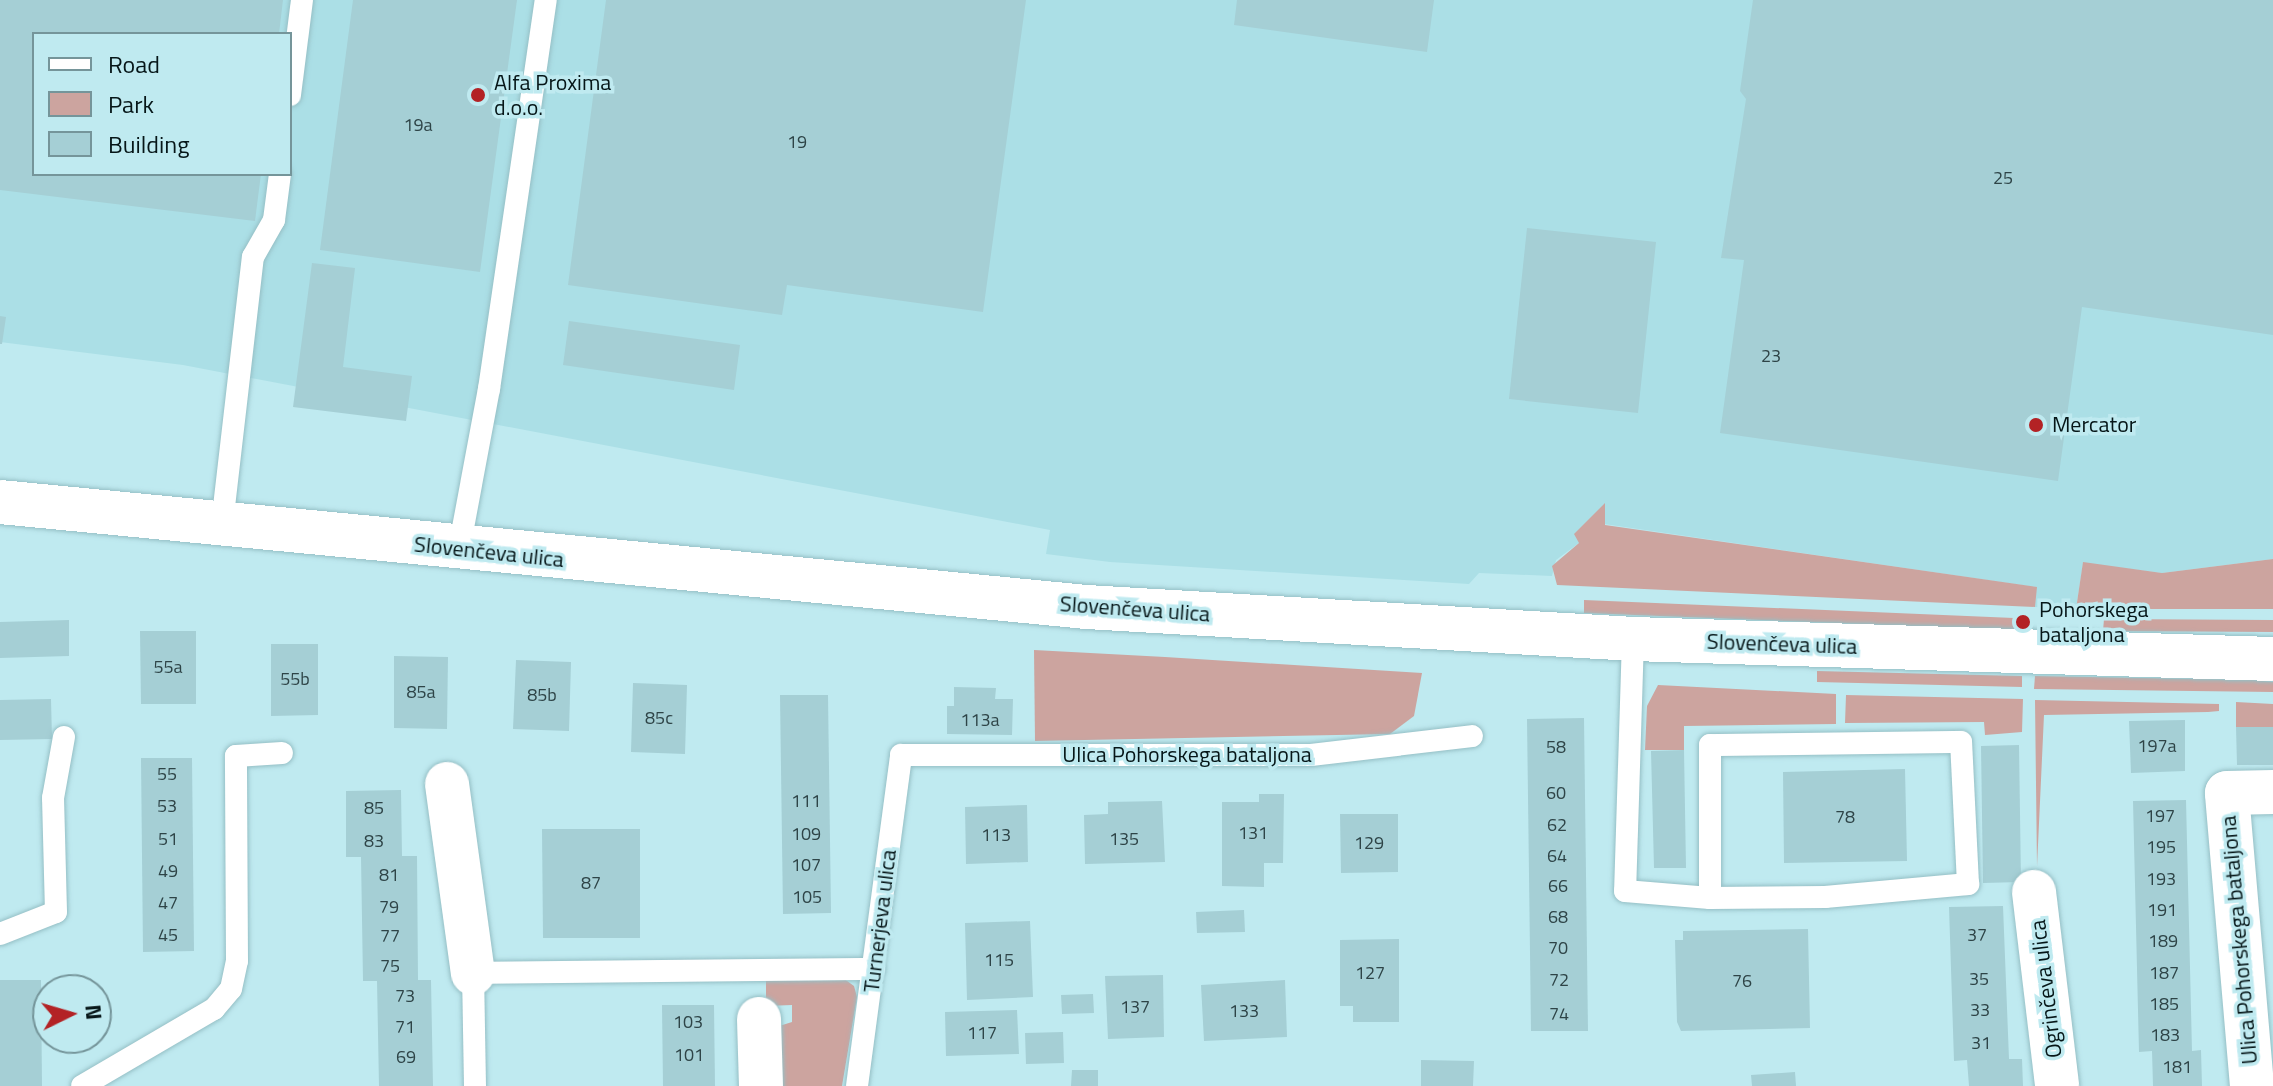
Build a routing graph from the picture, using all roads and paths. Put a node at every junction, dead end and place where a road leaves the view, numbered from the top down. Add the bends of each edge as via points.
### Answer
1 (302, 0) edge
2 (546, 0) edge
3 (292, 79) edge
4 (280, 176) edge
5 (0, 502) edge
6 (222, 524) junction
7 (459, 549) junction
8 (1633, 639) junction
9 (2273, 659) edge
10 (1472, 736) dead end
11 (64, 737) dead end
12 (282, 753) dead end
13 (901, 755) joint
14 (447, 784) dead end
15 (2273, 792) edge
16 (2034, 892) dead end
17 (1710, 898) junction
18 (0, 934) edge
19 (874, 969) junction
20 (473, 973) junction
21 (759, 1019) dead end
22 (82, 1086) edge
23 (475, 1086) edge
24 (761, 1086) edge
25 (857, 1086) edge
26 (2057, 1086) edge
27 (2252, 1086) edge

1 - 3 lane
2 - 7 lane via 489,389
4 - 6 lane via 274,220 253,257
5 - 6 street, Slovenčeva ulica
6 - 7 street, Slovenčeva ulica
7 - 8 street, Slovenčeva ulica via 942,596
8 - 9 street, Slovenčeva ulica
8 - 17 lane via 1625,891
10 - 13 lane, Ulica Pohorskega bataljona via 1311,755
11 - 18 lane via 53,798 56,912
12 - 22 lane via 236,756 237,961 231,989 214,1009
13 - 19 lane, Turnerjeva ulica
14 - 20 street
15 - 27 street, Ulica Pohorskega bataljona via 2227,793
16 - 26 street, Ogrinčeva ulica
17 - 17 lane via 1825,897 1968,884 1961,742 1710,745
19 - 20 lane
19 - 25 lane, Turnerjeva ulica
20 - 23 lane
21 - 24 street

